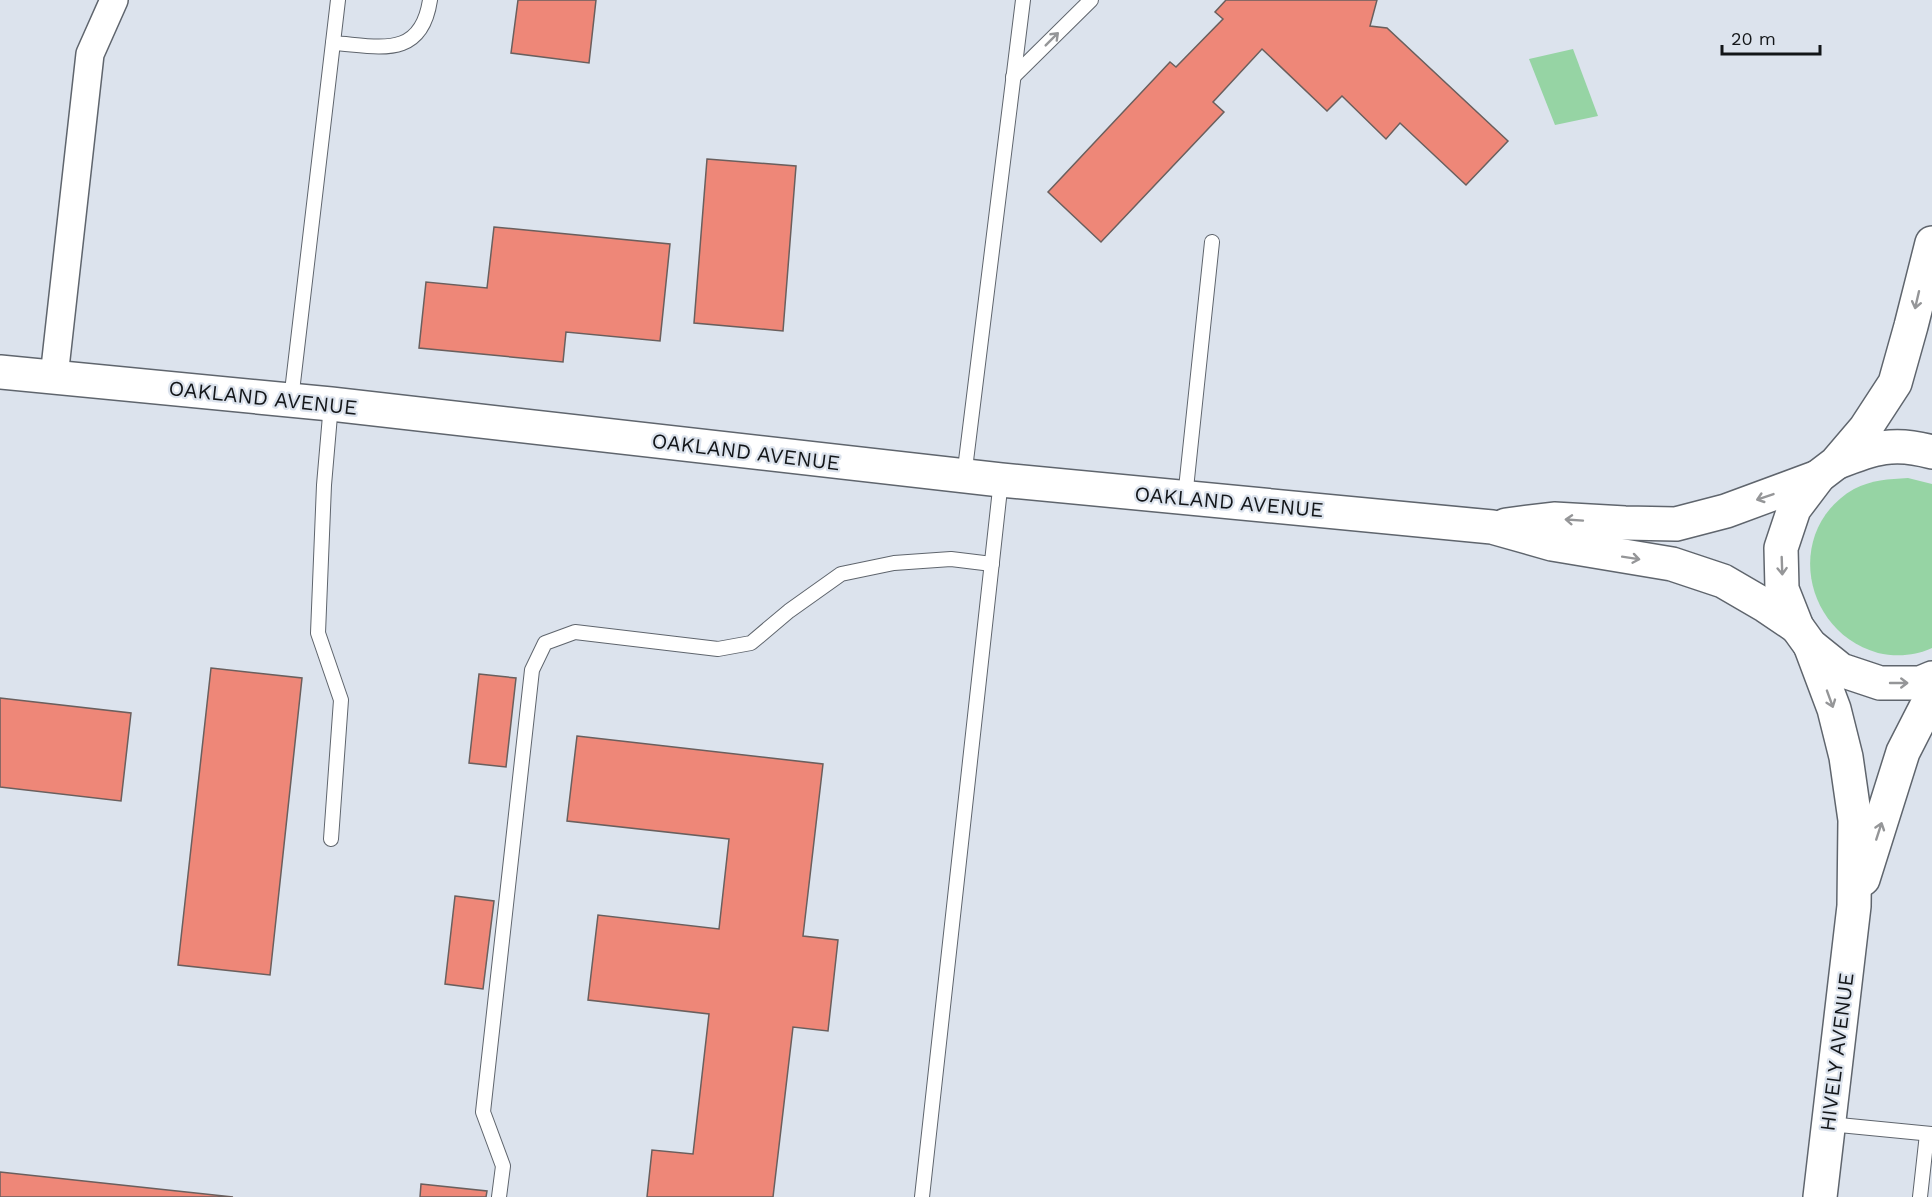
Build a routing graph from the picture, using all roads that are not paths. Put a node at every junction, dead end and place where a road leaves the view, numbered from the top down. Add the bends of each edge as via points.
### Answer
1 (114, 0) edge
2 (338, 0) edge
3 (430, 0) edge
4 (1023, 0) edge
5 (1091, 0) edge
6 (333, 43) junction
7 (1013, 77) junction
8 (1212, 242) dead end
9 (1932, 243) edge
10 (0, 372) edge
11 (54, 377) junction
12 (291, 400) junction
13 (331, 404) junction
14 (1932, 452) edge
15 (1828, 470) junction
16 (964, 477) junction
17 (1001, 480) junction
18 (1185, 498) junction
19 (1492, 527) junction
20 (992, 564) junction
21 (1803, 636) junction
22 (1932, 678) edge
23 (1932, 700) edge
24 (332, 839) dead end
25 (1854, 906) junction
26 (1829, 1124) junction
27 (1930, 1134) edge
28 (499, 1197) edge
29 (922, 1197) edge
30 (1820, 1197) edge
31 (1920, 1197) edge

1 - 11 street via 90,54
2 - 6 lane
3 - 6 lane via 422,27 409,42 392,47
4 - 7 lane
7 -> 5 lane
6 - 12 lane
7 - 16 lane
8 - 18 lane
9 -> 15 street, HIVELY AVENUE via 1894,383 1865,429
10 - 11 street, OAKLAND AVENUE
11 - 12 street, OAKLAND AVENUE
12 - 13 street, OAKLAND AVENUE
13 - 16 street, OAKLAND AVENUE
13 - 24 lane via 318,633 341,700
14 - 15 street, HIVELY AVENUE via 1912,446 1873,448
15 -> 19 street, OAKLAND AVENUE via 1725,511 1676,524 1554,519
15 -> 21 street, HIVELY AVENUE via 1794,508 1781,548 1782,589
16 - 17 street, OAKLAND AVENUE
17 - 18 street, OAKLAND AVENUE
17 - 20 lane
18 - 19 street, OAKLAND AVENUE
19 -> 21 street, OAKLAND AVENUE via 1552,544 1672,564 1723,581 1766,606
20 - 28 lane via 951,559 894,563 841,574 751,642 718,649 575,632 545,644 532,670 483,1112 503,1166
20 - 29 lane
21 -> 22 street, HIVELY AVENUE via 1841,670 1880,683 1920,683
21 -> 25 street, HIVELY AVENUE via 1834,709 1846,757 1855,820
25 -> 23 street, HIVELY AVENUE via 1903,752
25 - 26 street, HIVELY AVENUE
26 - 27 lane
26 - 30 street, HIVELY AVENUE
27 - 31 lane

